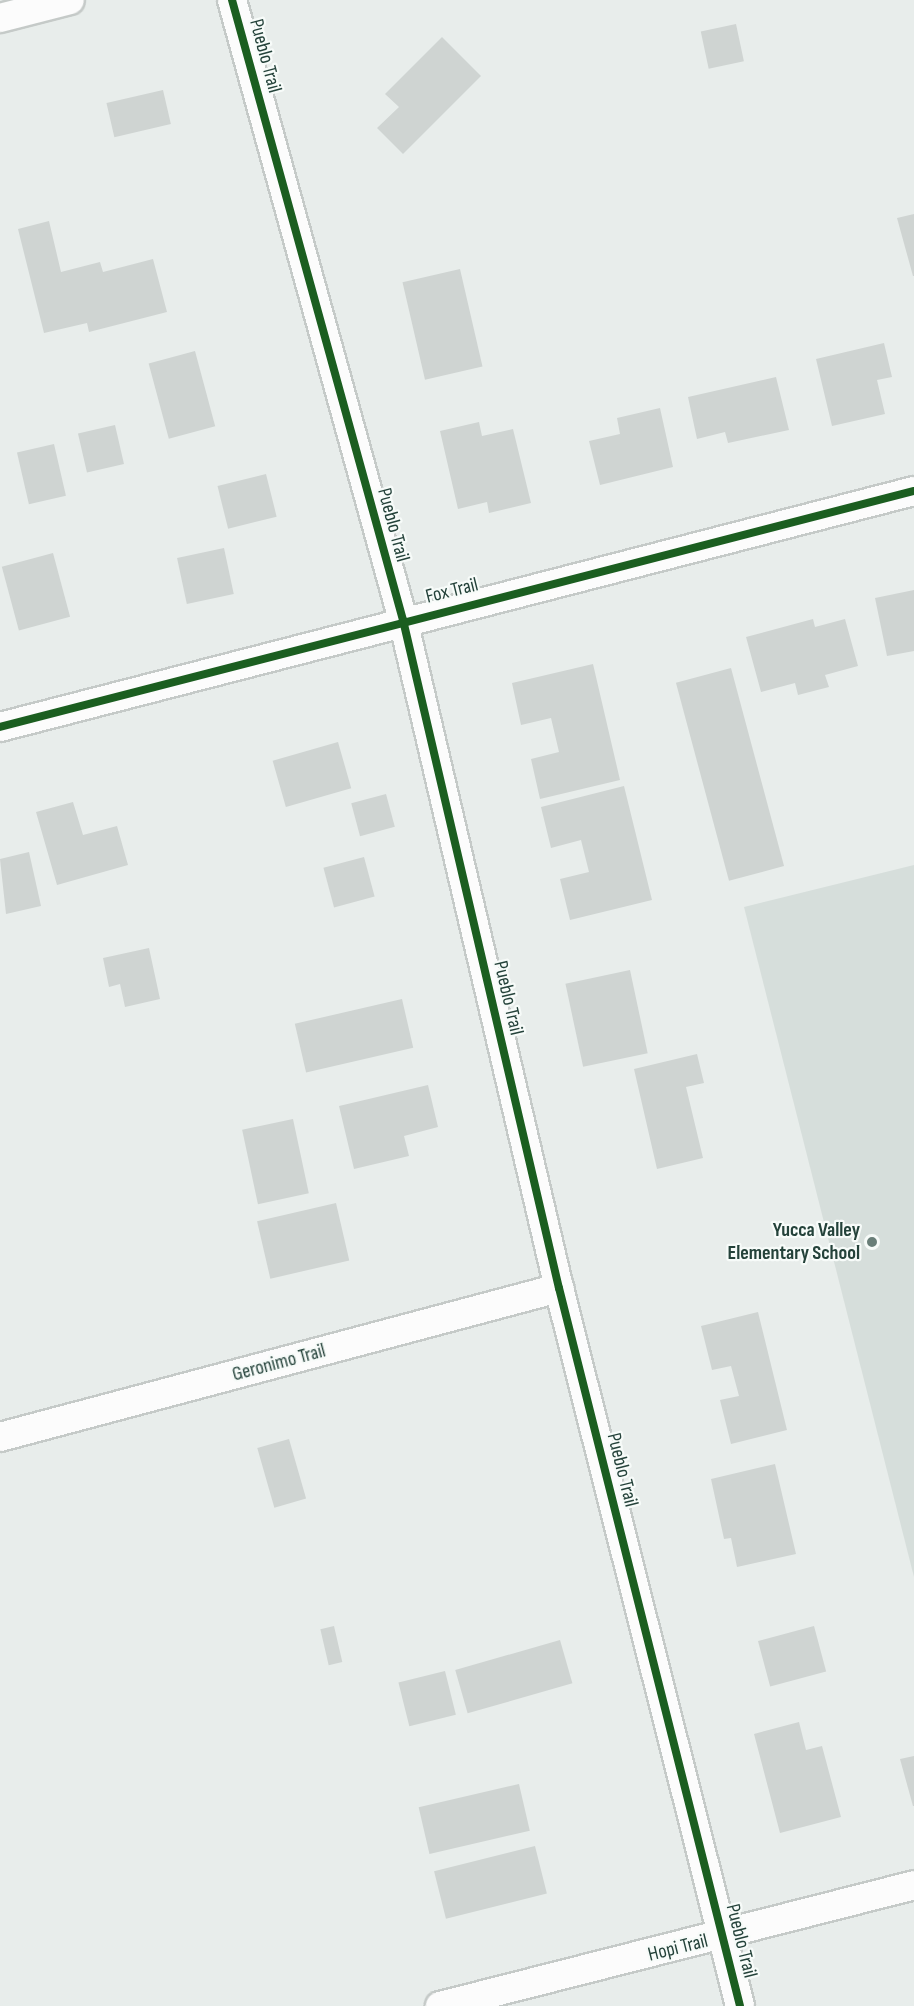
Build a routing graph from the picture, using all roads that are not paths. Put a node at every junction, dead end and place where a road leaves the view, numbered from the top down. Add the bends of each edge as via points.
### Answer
1 (69, 0) edge
2 (232, 0) edge
3 (0, 18) edge
4 (914, 491) edge
5 (403, 620) junction
6 (0, 726) edge
7 (559, 1288) junction
8 (0, 1437) edge
9 (914, 1885) edge
10 (723, 1937) junction
11 (440, 2006) edge
12 (740, 2006) edge

1 - 3 street
2 - 5 street, Pueblo Trail
4 - 5 street, Fox Trail
5 - 6 street, Fox Trail
5 - 7 street, Pueblo Trail
7 - 8 street, Geronimo Trail
7 - 10 street, Pueblo Trail
9 - 10 street, Hopi Trail
10 - 11 street, Hopi Trail
10 - 12 street, Pueblo Trail

